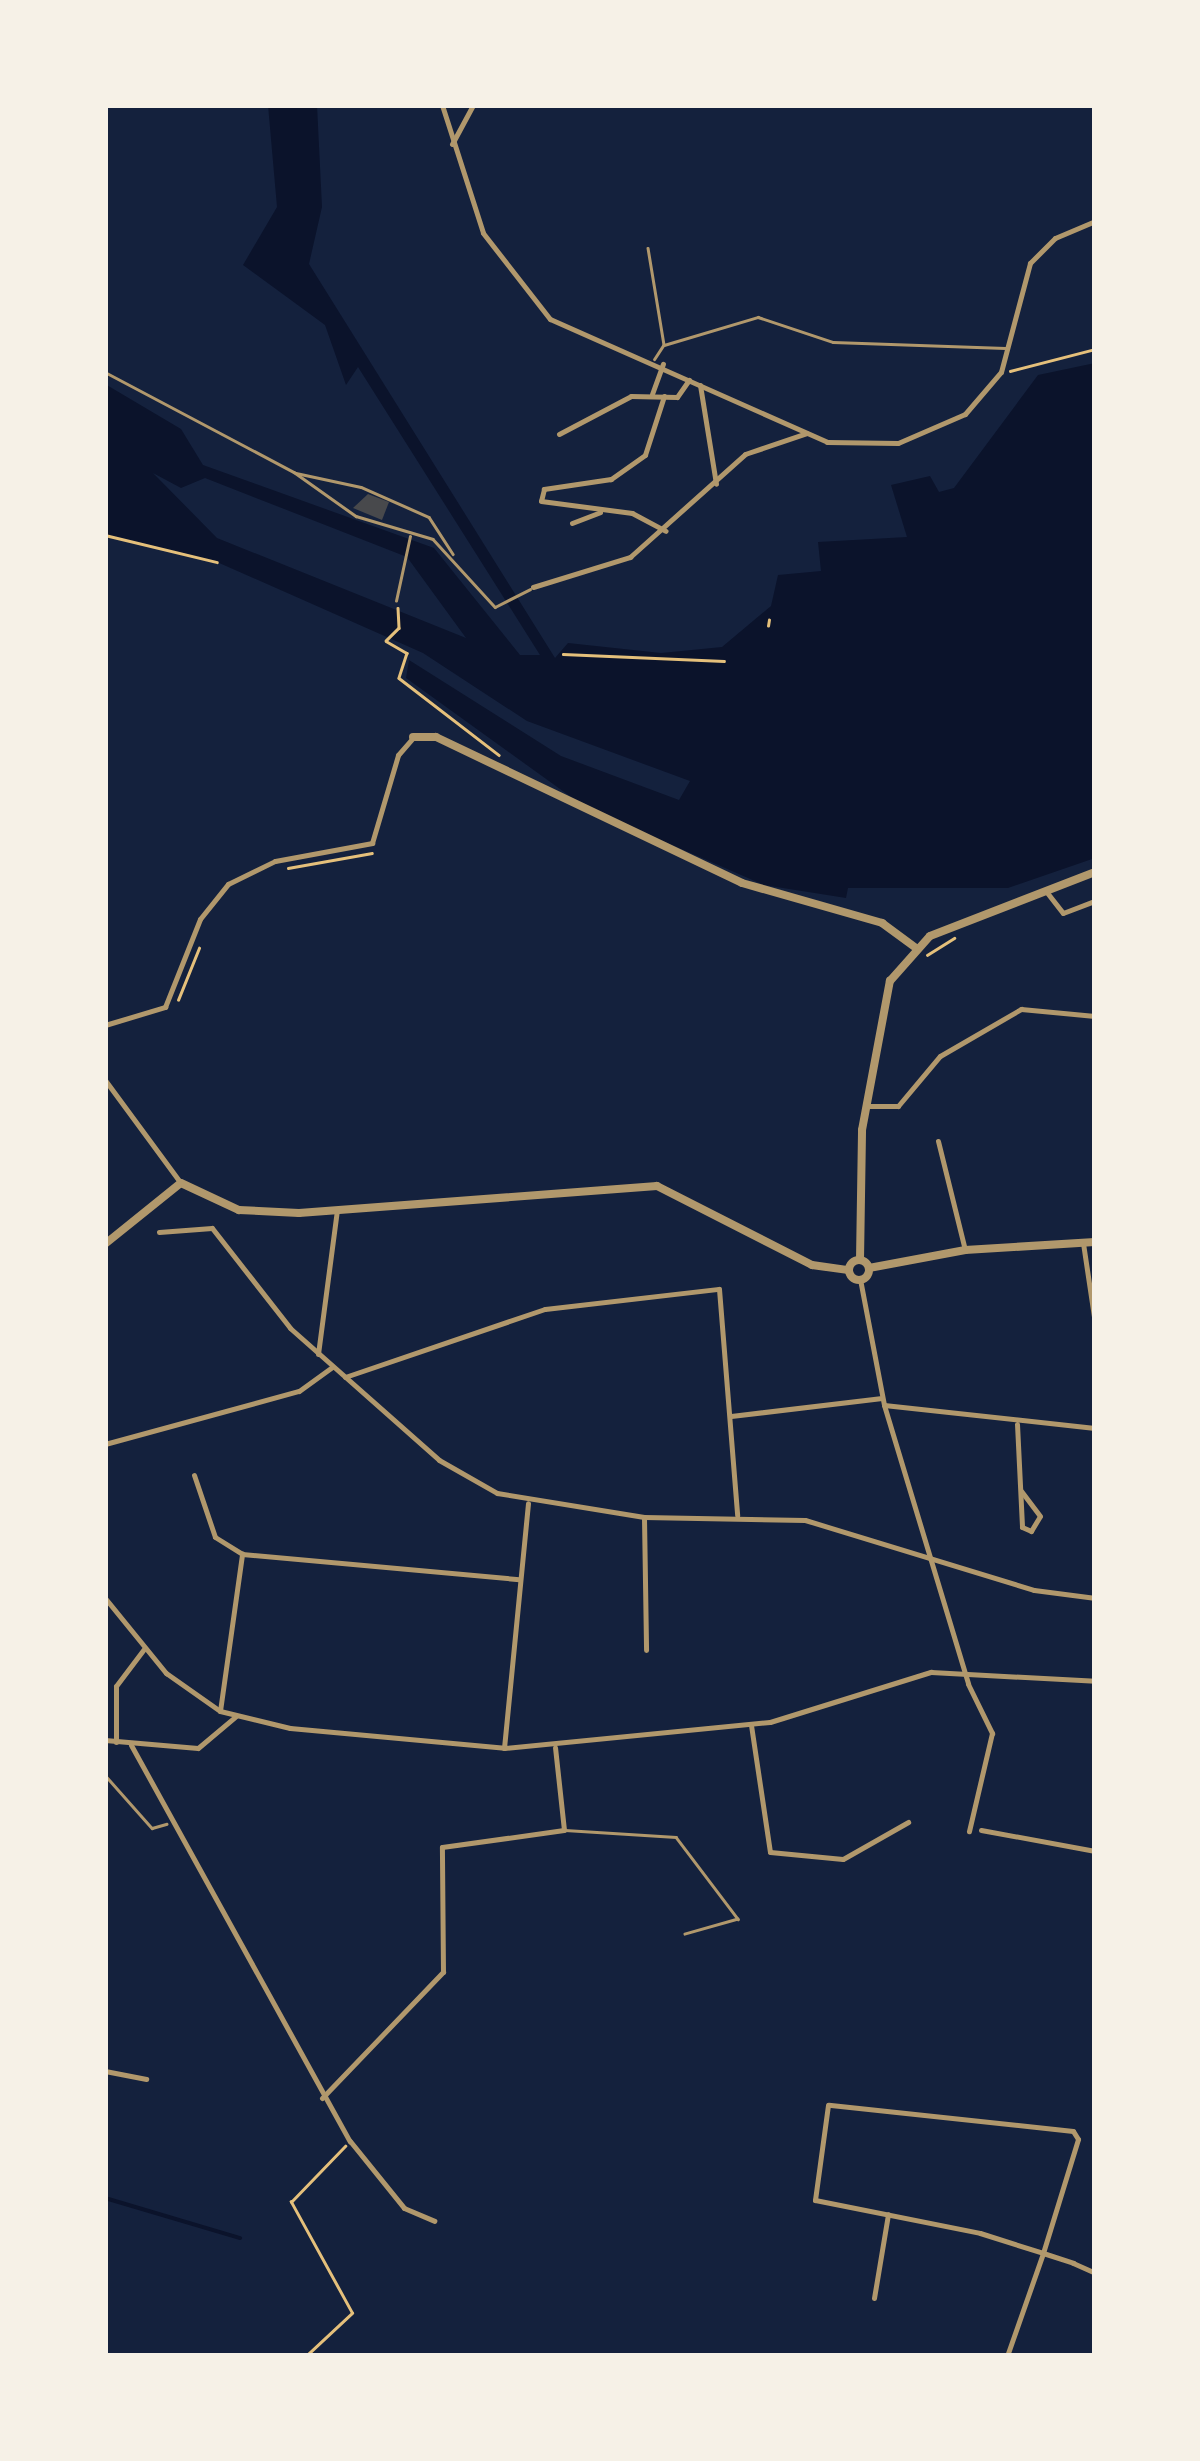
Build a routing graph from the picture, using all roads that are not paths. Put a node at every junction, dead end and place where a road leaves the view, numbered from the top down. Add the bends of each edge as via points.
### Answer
1 (442, 105) edge
2 (473, 105) edge
3 (452, 144) junction
4 (1095, 221) edge
5 (648, 248) dead end
6 (664, 345) junction
7 (1007, 348) junction
8 (656, 359) junction
9 (663, 364) junction
10 (105, 372) edge
11 (688, 380) junction
12 (700, 385) junction
13 (652, 394) junction
14 (664, 396) junction
15 (560, 434) dead end
16 (807, 434) junction
17 (294, 472) junction
18 (716, 484) junction
19 (602, 510) junction
20 (572, 523) dead end
21 (666, 531) junction
22 (409, 538) junction
23 (454, 556) junction
24 (534, 587) joint
25 (396, 601) dead end
26 (414, 738) joint
27 (1095, 872) edge
28 (1045, 890) junction
29 (1095, 901) edge
30 (916, 948) junction
31 (1095, 1016) edge
32 (105, 1025) edge
33 (105, 1080) edge
34 (865, 1106) junction
35 (938, 1141) dead end
36 (181, 1183) junction
37 (336, 1209) junction
38 (159, 1232) dead end
39 (1095, 1242) edge
40 (1083, 1243) junction
41 (105, 1244) edge
42 (965, 1250) junction
43 (860, 1260) junction
44 (868, 1268) junction
45 (849, 1270) junction
46 (860, 1280) junction
47 (1095, 1322) edge
48 (318, 1354) junction
49 (332, 1366) junction
50 (345, 1377) junction
51 (883, 1401) junction
52 (731, 1416) junction
53 (1017, 1424) junction
54 (1095, 1428) edge
55 (105, 1444) edge
56 (194, 1475) dead end
57 (1021, 1491) junction
58 (528, 1503) junction
59 (736, 1515) junction
60 (644, 1517) junction
61 (242, 1554) junction
62 (936, 1559) junction
63 (520, 1579) junction
64 (105, 1598) edge
65 (1095, 1598) edge
66 (144, 1649) junction
67 (646, 1650) dead end
68 (964, 1670) junction
69 (1095, 1681) edge
70 (220, 1711) junction
71 (236, 1716) junction
72 (752, 1725) junction
73 (105, 1740) edge
74 (116, 1742) junction
75 (130, 1745) junction
76 (556, 1747) junction
77 (504, 1748) junction
78 (105, 1775) edge
79 (908, 1822) dead end
80 (166, 1824) junction
81 (564, 1830) junction
82 (981, 1830) dead end
83 (969, 1831) dead end
84 (1095, 1851) edge
85 (685, 1934) dead end
86 (105, 2071) edge
87 (146, 2079) dead end
88 (322, 2098) junction
89 (888, 2214) junction
90 (434, 2221) dead end
91 (1043, 2253) junction
92 (1095, 2273) edge
93 (874, 2298) dead end
94 (1007, 2356) edge

1 - 3 street
2 - 3 street
3 - 8 street via 482,233 544,314
4 - 7 street via 1054,238 1030,263
5 - 6 lane
6 - 7 lane via 758,317 833,342
6 - 8 lane
7 - 16 street via 1001,372 965,414 931,434 848,446
8 - 9 street
9 - 11 street
9 - 13 street
10 - 17 lane
11 - 12 street
11 - 14 street via 677,397
12 - 16 street
12 - 18 street
13 - 14 street
13 - 15 street
14 - 19 street via 645,455 611,479 541,493 549,506
16 - 18 street via 745,454
17 - 22 lane via 337,506
17 - 23 lane via 361,487 429,517
18 - 21 street
19 - 20 street
19 - 21 street
21 - 24 street via 620,562
22 - 23 lane
22 - 25 lane
23 - 24 lane via 491,604 505,604
26 - 30 street via 436,737 644,841 783,898 882,923
26 - 32 street via 398,755 378,836 351,853 274,861 228,884 200,919 165,1006
27 - 28 street
28 - 29 street via 1063,912
28 - 30 street
30 - 34 street via 890,981
31 - 34 street via 1021,1008 940,1056 898,1106
33 - 36 street
34 - 43 street
35 - 42 street
36 - 37 street via 240,1210
36 - 41 street
37 - 45 street via 656,1186 812,1264
37 - 48 street
38 - 48 street via 212,1228
39 - 40 street
40 - 42 street
40 - 47 street
42 - 44 street
43 - 44 street
43 - 45 street
44 - 46 street
45 - 46 street
46 - 51 street
48 - 49 street
49 - 50 street
49 - 55 street via 299,1390
50 - 52 street via 545,1309 719,1288
50 - 58 street via 439,1460
51 - 52 street
51 - 53 street
51 - 62 street
52 - 59 street
53 - 54 street
53 - 57 street
56 - 61 street via 215,1537
57 - 57 street via 1022,1527 1031,1531 1040,1516
58 - 60 street
58 - 63 street
59 - 60 street
59 - 62 street via 805,1520
60 - 67 street
61 - 63 street
61 - 70 street
62 - 65 street
62 - 68 street
63 - 77 street
64 - 66 street
66 - 70 street
66 - 74 street via 116,1686
68 - 69 street
68 - 72 street
68 - 83 street via 992,1733
70 - 71 street
71 - 75 street via 208,1746
71 - 77 street
72 - 76 street
72 - 79 street via 770,1852 843,1859
73 - 74 street
74 - 75 street
75 - 80 street
76 - 77 street
76 - 81 street
78 - 80 lane via 152,1828
80 - 88 street
81 - 85 lane via 676,1837 738,1919
81 - 88 street via 442,1847 444,1972
82 - 84 street
86 - 87 street
88 - 90 street via 404,2208
89 - 91 street
89 - 91 street via 815,2200 824,2113 834,2102 1073,2131
89 - 93 street
91 - 92 street
91 - 94 street

